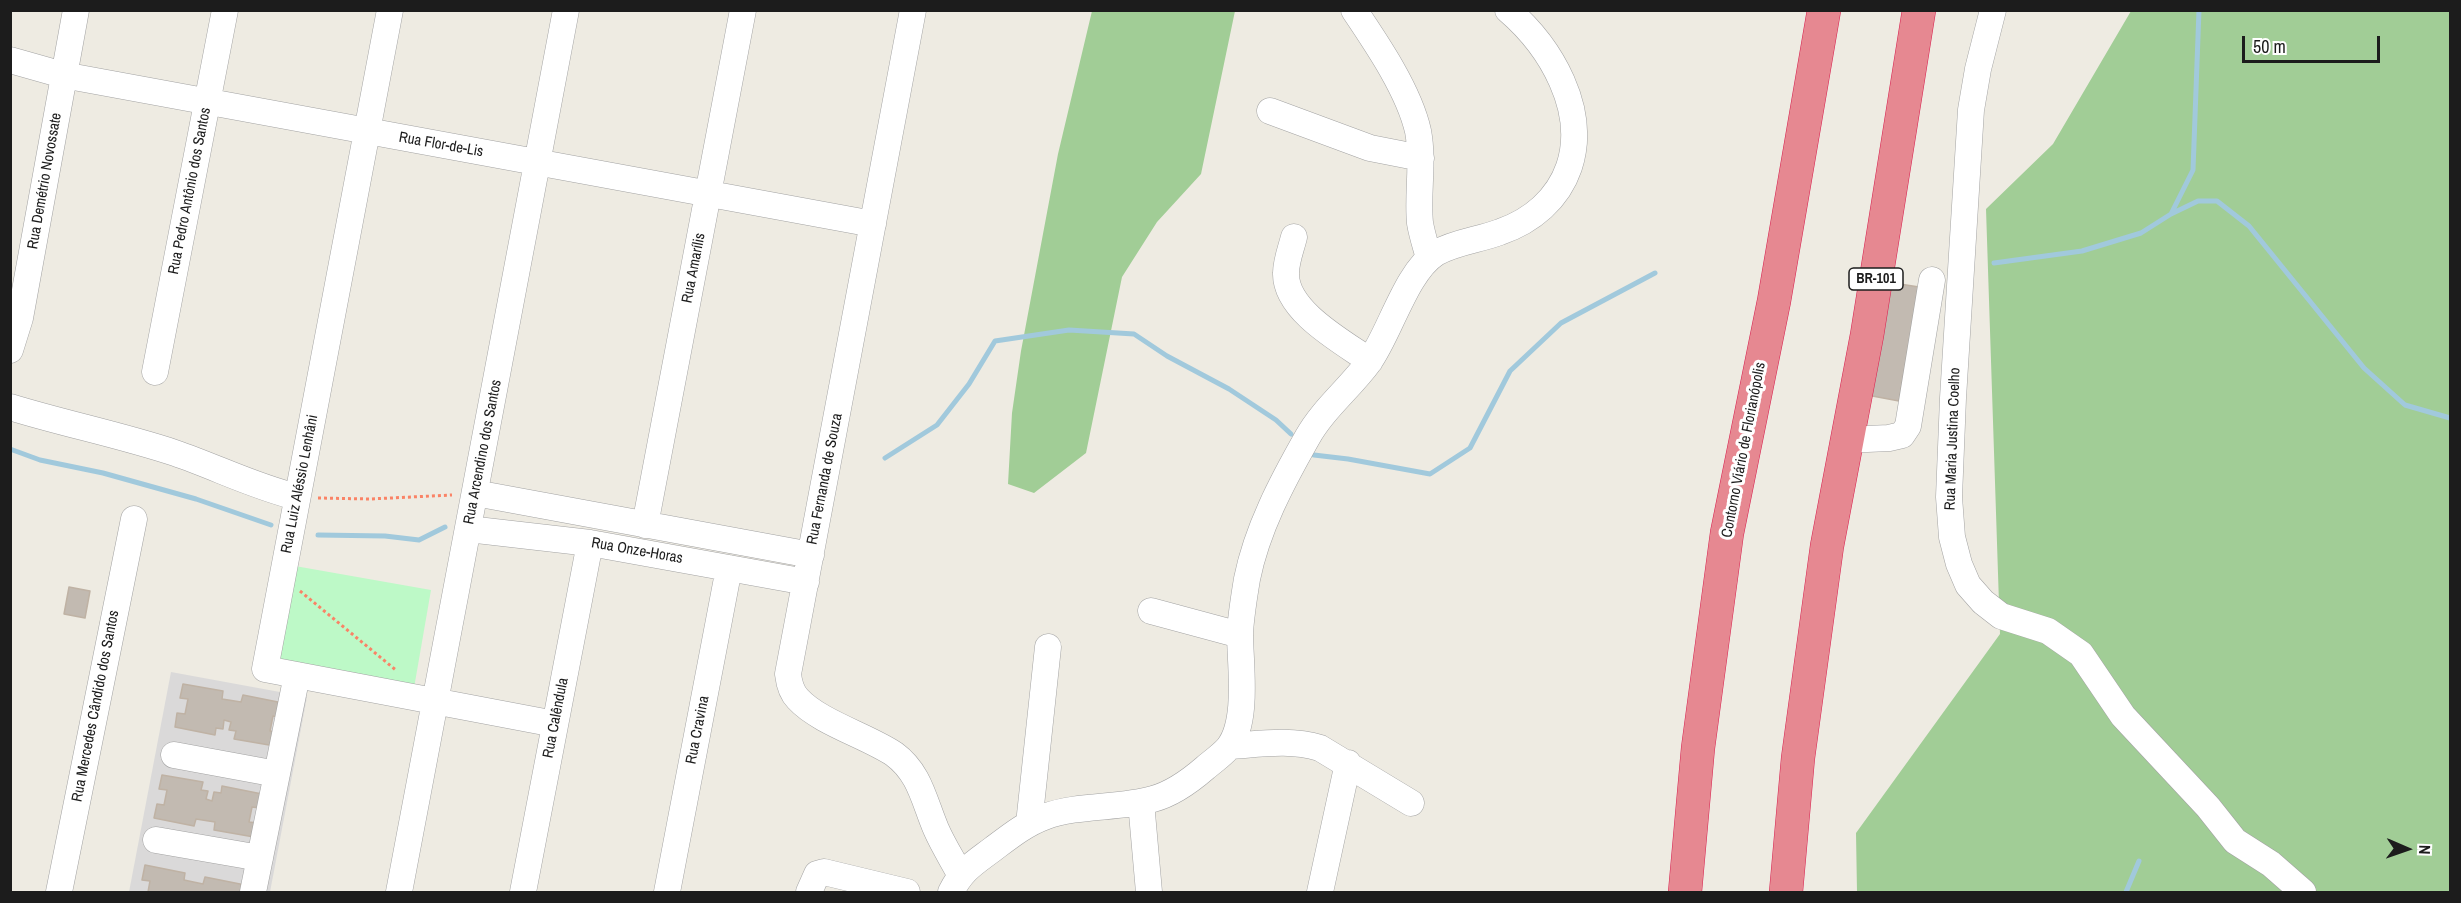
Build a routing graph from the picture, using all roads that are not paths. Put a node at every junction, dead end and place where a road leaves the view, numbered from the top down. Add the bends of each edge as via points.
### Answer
1 (76, 10) edge
2 (225, 10) edge
3 (390, 10) edge
4 (566, 10) edge
5 (743, 10) edge
6 (913, 10) edge
7 (1353, 10) edge
8 (1508, 10) edge
9 (1824, 10) edge
10 (1919, 10) edge
11 (1993, 10) edge
12 (10, 60) edge
13 (63, 75) junction
14 (207, 101) junction
15 (1270, 111) dead end
16 (367, 131) junction
17 (1421, 158) junction
18 (537, 162) junction
19 (708, 194) junction
20 (873, 224) junction
21 (1294, 237) dead end
22 (1429, 258) junction
23 (1932, 280) dead end
24 (10, 350) edge
25 (1370, 361) junction
26 (155, 372) dead end
27 (10, 407) edge
28 (1845, 440) junction
29 (475, 493) junction
30 (297, 497) junction
31 (134, 519) dead end
32 (645, 525) junction
33 (468, 529) junction
34 (590, 543) junction
35 (811, 555) junction
36 (729, 568) junction
37 (806, 582) junction
38 (1151, 611) dead end
39 (1240, 635) junction
40 (1048, 647) dead end
41 (297, 675) junction
42 (435, 701) junction
43 (555, 724) junction
44 (1230, 746) junction
45 (174, 755) dead end
46 (1348, 763) junction
47 (277, 774) junction
48 (1140, 802) junction
49 (1411, 803) dead end
50 (1029, 824) junction
51 (156, 840) dead end
52 (260, 858) junction
53 (956, 883) edge
54 (59, 892) edge
55 (253, 892) edge
56 (399, 892) edge
57 (522, 892) edge
58 (667, 892) edge
59 (809, 892) edge
60 (907, 892) edge
61 (1149, 892) edge
62 (1320, 892) edge
63 (1685, 892) edge
64 (1786, 892) edge
65 (2303, 892) edge

1 - 13 street, Rua Demétrio Novossate
2 - 14 street, Rua Pedro Antônio dos Santos
3 - 16 street, Rua Luiz Aléssio Lenhâni
4 - 18 street, Rua Arcendino dos Santos
5 - 19 street, Rua Amarílis
6 - 20 street, Rua Fernanda de Souza
7 - 17 street via 1398,81 1418,130
8 - 22 street via 1540,43 1570,102 1575,125 1568,168 1552,199 1524,221
9 - 63 highway, Contorno Viário de Florianópolis via 1774,301 1727,533 1698,748
10 - 28 highway, BR-101 via 1867,335
11 - 65 street, Rua Maria Justina Coelho via 1971,110 1953,398 1949,497 1959,564 1968,585 2001,616 2048,631 2081,654 2123,716 2235,841 2271,864
12 - 13 street, Rua Flor-de-Lis
13 - 14 street, Rua Flor-de-Lis
13 - 24 street, Rua Demétrio Novossate via 20,318
14 - 16 street, Rua Flor-de-Lis
14 - 26 street, Rua Pedro Antônio dos Santos
15 - 17 street via 1370,148
16 - 18 street, Rua Flor-de-Lis
16 - 30 street, Rua Luiz Aléssio Lenhâni
17 - 22 street via 1420,222
18 - 19 street, Rua Flor-de-Lis
18 - 29 street, Rua Arcendino dos Santos
19 - 20 street, Rua Flor-de-Lis
19 - 32 street, Rua Amarílis
20 - 35 street, Rua Fernanda de Souza
21 - 25 street via 1286,275 1289,292 1316,322
22 - 25 street
23 - 28 street via 1908,426 1902,435 1890,438
25 - 39 street via 1308,435 1280,490 1251,559
27 - 30 street via 160,448
28 - 64 highway, BR-101 via 1811,652
29 - 32 street, Rua Onze-Horas
29 - 33 street, Rua Arcendino dos Santos
30 - 41 street, Rua Luiz Aléssio Lenhâni via 265,669
31 - 54 street, Rua Mercedes Cândido dos Santos
32 - 35 street, Rua Onze-Horas
33 - 34 street, Rua Onze-Horas
33 - 42 street, Rua Arcendino dos Santos
34 - 36 street, Rua Onze-Horas
34 - 43 street, Rua Calêndula
35 - 37 street, Rua Fernanda de Souza
36 - 37 street, Rua Onze-Horas
36 - 58 street, Rua Cravina
37 - 53 street, Rua Fernanda de Souza via 789,686 797,699 813,711 876,743 908,766 921,787
38 - 39 street
39 - 44 street via 1241,699
40 - 50 street
41 - 42 street, Rua Luiz Aléssio Lenhâni
41 - 47 street
42 - 43 street, Rua Luiz Aléssio Lenhâni
42 - 56 street, Rua Arcendino dos Santos
43 - 57 street, Rua Calêndula
44 - 46 street via 1304,743
44 - 48 street via 1185,784 1156,799
45 - 47 street
46 - 49 street
46 - 62 street
47 - 52 street
48 - 50 street via 1073,810
48 - 61 street
50 - 53 street
51 - 52 street
52 - 55 street
59 - 60 street via 817,874 824,872

